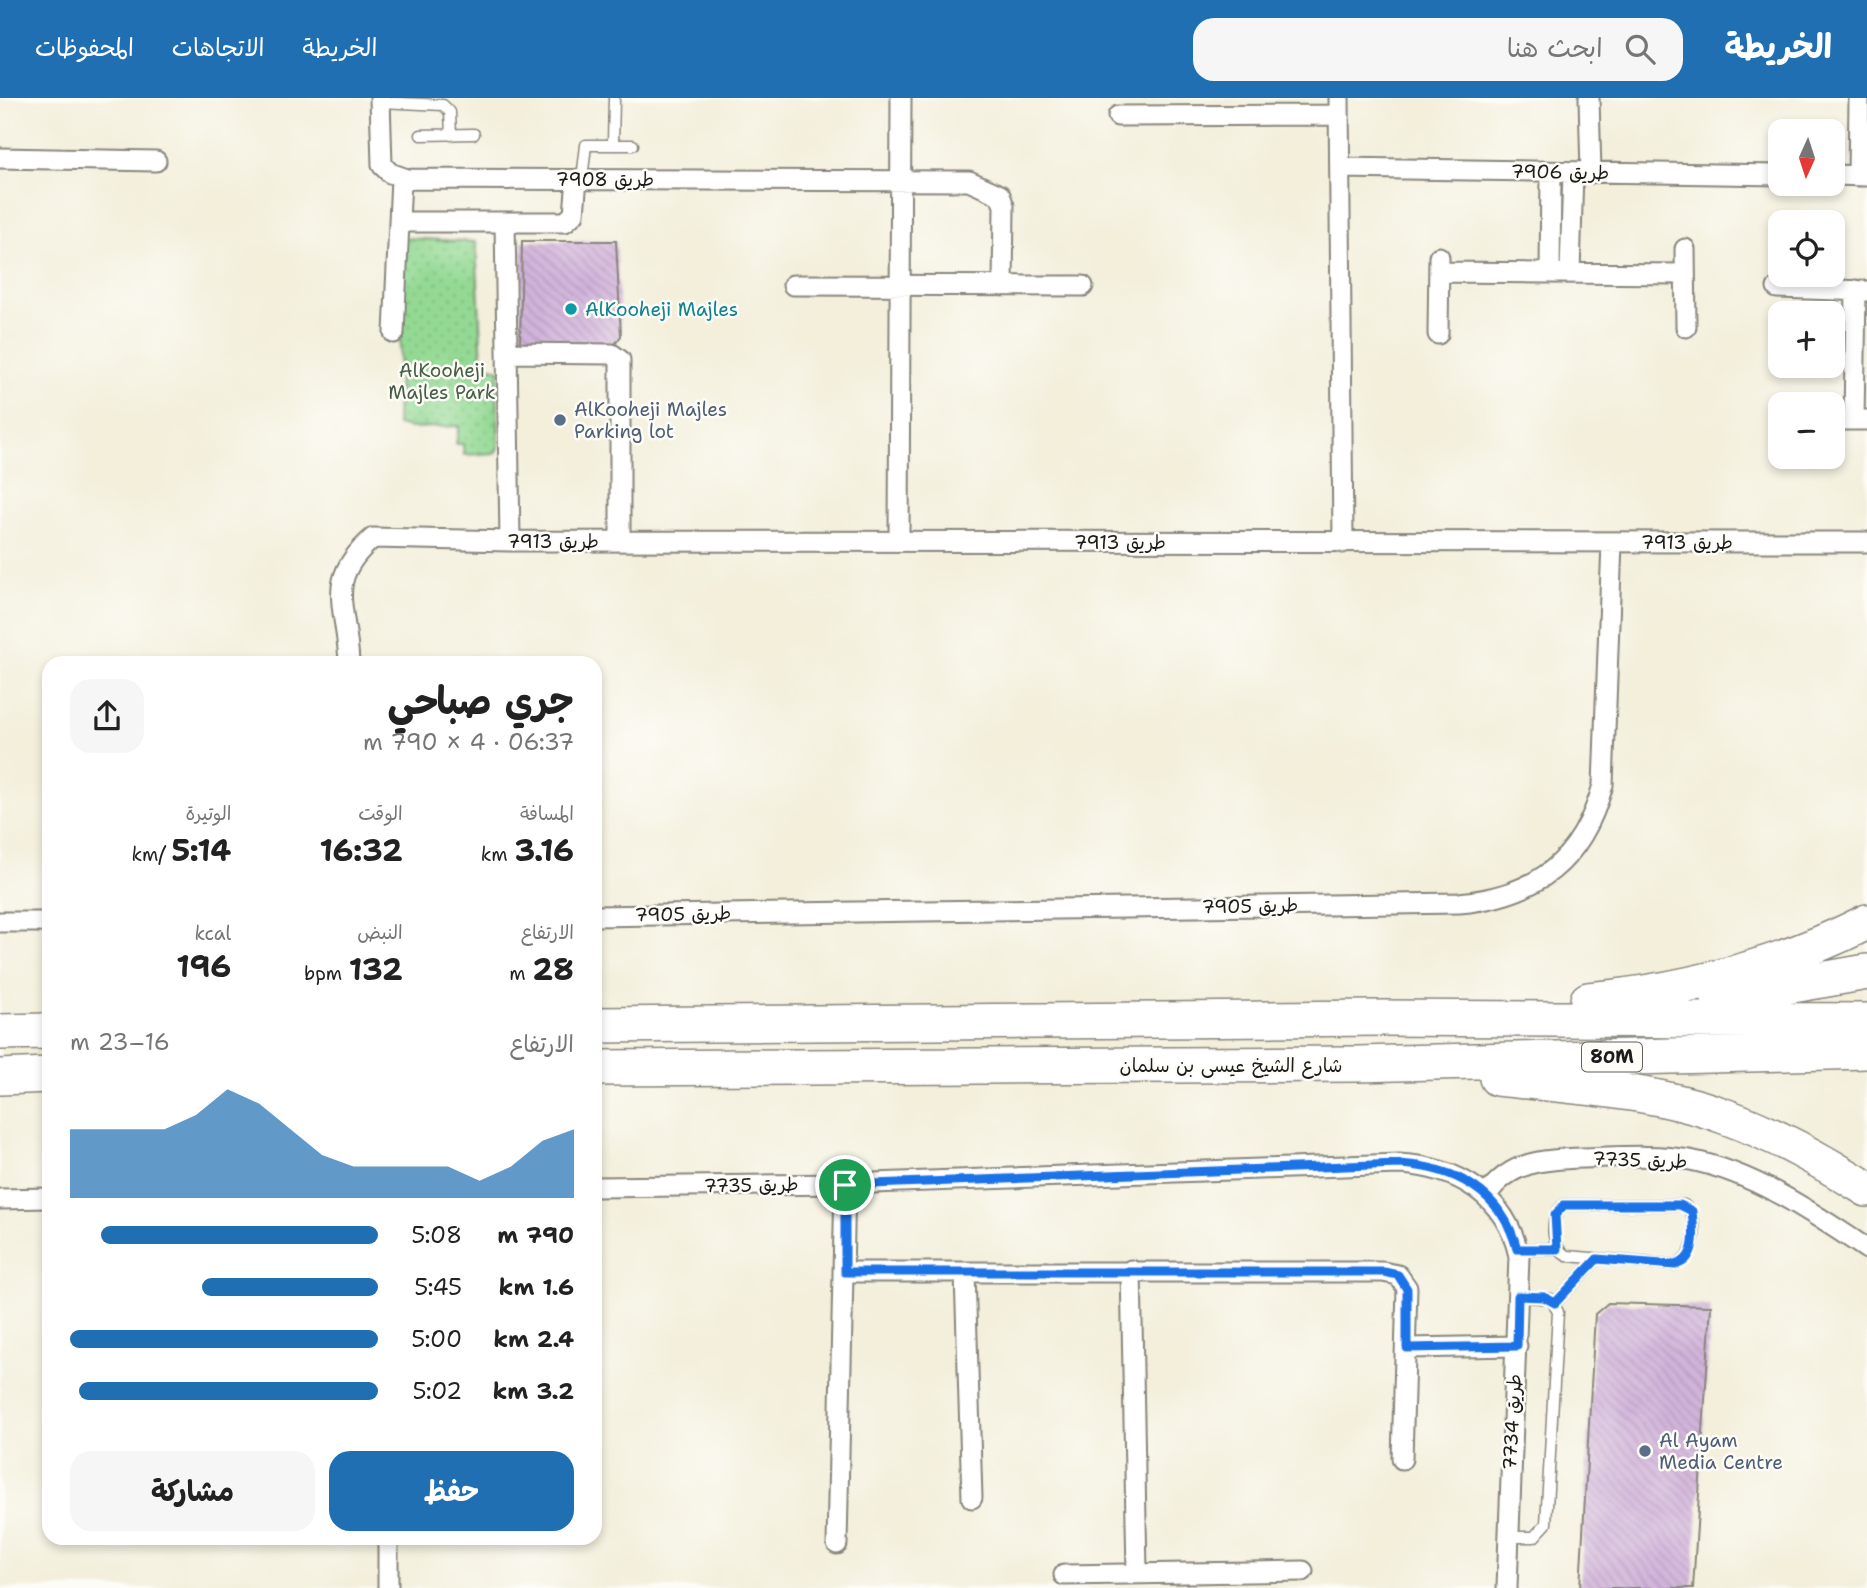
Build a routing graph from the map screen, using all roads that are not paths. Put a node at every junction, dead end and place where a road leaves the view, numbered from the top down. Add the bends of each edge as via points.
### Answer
1 (614, 98) edge
2 (901, 98) edge
3 (1590, 98) edge
4 (1858, 98) edge
5 (380, 100) edge
6 (1339, 106) edge
7 (1118, 116) dead end
8 (474, 134) dead end
9 (421, 135) dead end
10 (451, 135) junction
11 (613, 145) junction
12 (633, 145) dead end
13 (0, 158) edge
14 (156, 161) dead end
15 (1339, 168) junction
16 (1552, 172) junction
17 (1582, 173) junction
18 (1768, 175) edge
19 (1862, 176) edge
20 (401, 178) junction
21 (579, 179) junction
22 (900, 180) junction
23 (401, 222) junction
24 (505, 222) junction
25 (1685, 249) dead end
26 (1550, 273) junction
27 (1570, 273) junction
28 (1685, 274) junction
29 (793, 285) dead end
30 (900, 285) junction
31 (1003, 286) junction
32 (1083, 286) dead end
33 (1777, 288) dead end
34 (1862, 290) edge
35 (1686, 327) dead end
36 (394, 333) dead end
37 (1438, 334) dead end
38 (507, 354) junction
39 (1860, 420) edge
40 (510, 541) junction
41 (620, 541) junction
42 (899, 541) junction
43 (1612, 542) junction
44 (1867, 542) edge
45 (1343, 543) junction
46 (348, 656) edge
47 (602, 916) edge
48 (0, 922) edge
49 (42, 922) edge
50 (1867, 922) edge
51 (1867, 972) edge
52 (1867, 1000) edge
53 (1382, 1018) junction
54 (1570, 1019) junction
55 (1628, 1020) junction
56 (1867, 1021) edge
57 (602, 1025) edge
58 (42, 1031) edge
59 (0, 1032) edge
60 (1867, 1051) edge
61 (1764, 1053) junction
62 (1358, 1064) junction
63 (1867, 1066) edge
64 (602, 1068) edge
65 (42, 1075) edge
66 (0, 1077) edge
67 (845, 1185) junction
68 (602, 1187) edge
69 (1867, 1189) edge
70 (1487, 1195) junction
71 (42, 1198) edge
72 (0, 1199) edge
73 (1557, 1249) junction
74 (1867, 1249) edge
75 (1518, 1252) junction
76 (1597, 1259) junction
77 (1131, 1270) junction
78 (845, 1272) junction
79 (965, 1274) junction
80 (1518, 1296) junction
81 (1555, 1303) junction
82 (1517, 1346) junction
83 (1407, 1348) junction
84 (1402, 1460) dead end
85 (972, 1498) dead end
86 (1506, 1537) junction
87 (837, 1544) dead end
88 (388, 1545) edge
89 (1303, 1571) dead end
90 (1137, 1572) junction
91 (1064, 1575) dead end
92 (387, 1588) edge
93 (1507, 1588) edge

1 - 11 lane
2 - 22 street
3 - 17 street
4 - 19 street
5 - 10 lane via 443,105 450,112
5 - 20 street via 382,165
6 - 7 street
6 - 15 street
8 - 10 lane
9 - 10 lane
11 - 12 lane
11 - 21 lane via 584,146
13 - 14 street
15 - 16 street, طريق 7906
15 - 45 street
16 - 17 street, طريق 7906
16 - 26 street
17 - 18 street, طريق 7906
17 - 27 street
20 - 21 street, طريق 7908
20 - 23 street
21 - 22 street, طريق 7908
21 - 24 street via 572,218 565,222
22 - 30 street
22 - 31 street, طريق 7908 via 969,181 1000,195 1004,206
23 - 24 street
23 - 36 street
24 - 38 street
25 - 28 street
26 - 27 street
26 - 37 street via 1439,264
27 - 28 street
28 - 35 street
29 - 30 street
30 - 31 street
30 - 42 street
31 - 32 street
33 - 34 street
34 - 39 street
38 - 40 street
38 - 41 street via 608,354 620,360
40 - 41 street, طريق 7913
40 - 46 street, طريق 7913 via 373,538 349,561 341,582
41 - 42 street, طريق 7913
42 - 45 street, طريق 7913
43 - 44 street, طريق 7913
43 - 45 street, طريق 7913
43 - 47 street, طريق 7905 via 1600,794 1582,838 1564,861 1516,892 1459,902
48 - 49 street
50 - 53 highway via 1743,973 1633,996
51 - 54 highway
52 - 55 highway
53 - 54 highway, 80M
53 - 57 highway
54 - 55 highway, 80M
55 - 56 highway, 80M
58 - 59 highway
60 - 61 highway, شارع الشيخ عيسى بن سلمان / 80M
61 - 62 highway, شارع الشيخ عيسى بن سلمان / 80M
61 - 63 highway
62 - 64 highway, شارع الشيخ عيسى بن سلمان
62 - 69 highway via 1582,1087 1724,1115 1813,1155
65 - 66 highway
67 - 68 street, طريق 7735
67 - 70 street, طريق 7735 via 1399,1164 1446,1172
67 - 78 street
70 - 74 street, طريق 7735 via 1507,1175 1547,1159 1682,1159 1726,1171 1778,1195
70 - 75 street, طريق 7735 via 1508,1223
71 - 72 street
73 - 75 lane
73 - 76 lane via 1567,1256
73 - 76 lane via 1555,1215 1564,1205 1680,1205 1692,1211 1692,1252 1681,1264
75 - 80 street, طريق 7734
76 - 81 lane
77 - 79 street
77 - 83 street via 1398,1275 1407,1289
77 - 90 street
78 - 79 street
78 - 87 street
79 - 85 street
80 - 81 lane via 1544,1297
80 - 82 street, طريق 7734
81 - 86 lane via 1546,1524 1534,1537
82 - 83 street
82 - 86 street, طريق 7734
83 - 84 street
86 - 93 street, طريق 7734
88 - 92 street
89 - 90 street
90 - 91 street

